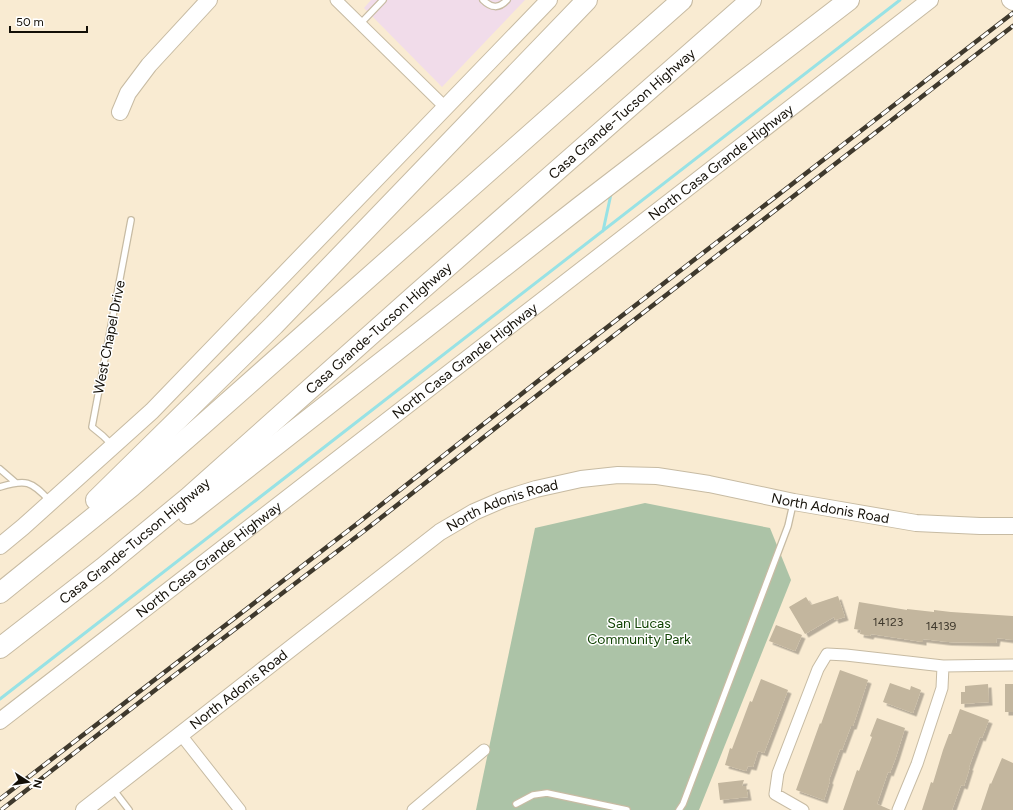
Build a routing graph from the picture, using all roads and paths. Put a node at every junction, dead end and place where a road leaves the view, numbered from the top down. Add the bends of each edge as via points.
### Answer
1 (209, 0) edge
2 (336, 0) edge
3 (383, 0) edge
4 (507, 0) edge
5 (549, 0) edge
6 (586, 0) edge
7 (682, 0) edge
8 (751, 0) edge
9 (849, 0) edge
10 (930, 0) edge
11 (934, 0) edge
12 (1010, 0) edge
13 (485, 2) edge
14 (1013, 2) edge
15 (914, 12) junction
16 (361, 23) junction
17 (445, 107) junction
18 (120, 112) dead end
19 (131, 220) dead end
20 (113, 446) junction
21 (0, 469) edge
22 (16, 482) junction
23 (0, 487) edge
24 (51, 502) junction
25 (794, 502) junction
26 (1013, 526) edge
27 (0, 546) edge
28 (103, 568) junction
29 (3, 591) edge
30 (0, 648) edge
31 (1013, 665) edge
32 (943, 666) junction
33 (0, 721) edge
34 (182, 735) junction
35 (484, 750) dead end
36 (112, 788) junction
37 (516, 804) dead end
38 (84, 810) edge
39 (128, 810) edge
40 (240, 810) edge
41 (413, 810) edge
42 (627, 810) edge
43 (679, 810) edge
44 (803, 810) edge
45 (898, 810) edge

1 - 18 street via 149,65 128,93
2 - 16 street
3 - 16 lane
4 - 13 lane via 497,7
5 - 17 street
6 - 29 highway via 274,325
7 - 29 highway via 131,487
8 - 28 highway, Casa Grande-Tucson Highway via 189,497
9 - 28 highway via 143,549
10 - 15 street, North Casa Grande Highway
11 - 15 street
12 - 14 street
15 - 33 street, North Casa Grande Highway
16 - 17 street
17 - 20 street via 152,410
19 - 20 lane, West Chapel Drive via 92,427
20 - 24 street
21 - 22 lane
22 - 23 lane
22 - 24 lane via 29,483 37,487
24 - 27 street
25 - 26 street, North Adonis Road via 916,523
25 - 34 street, North Adonis Road via 709,484 657,476 618,474 574,480 504,499 474,512 440,532
25 - 43 lane via 767,583
28 - 30 highway, Casa Grande-Tucson Highway
31 - 32 street
32 - 44 street via 827,654 818,669 778,773 775,794
32 - 45 street via 942,688 917,764
34 - 36 street, North Adonis Road
34 - 40 street
35 - 41 street
36 - 38 street, North Adonis Road
36 - 39 lane
37 - 42 lane via 533,795 547,793

